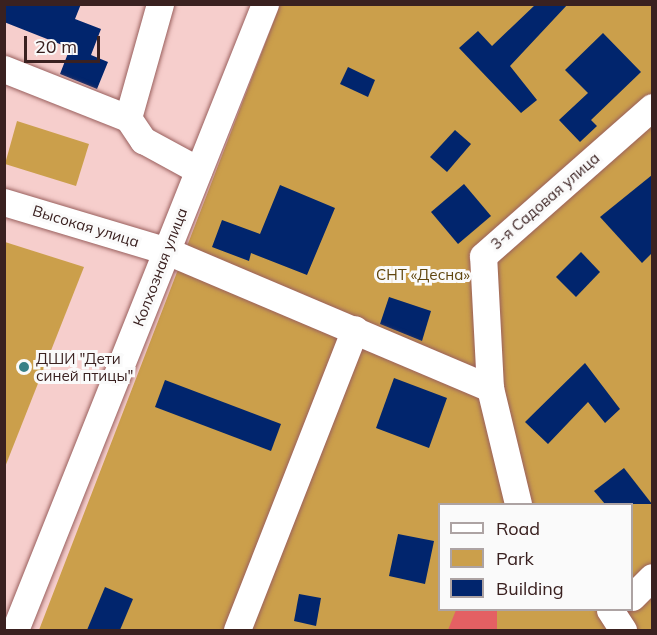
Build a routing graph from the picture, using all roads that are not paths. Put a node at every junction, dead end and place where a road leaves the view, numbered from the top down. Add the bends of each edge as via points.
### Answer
1 (160, 4) edge
2 (265, 4) edge
3 (4, 69) edge
4 (652, 107) edge
5 (128, 118) junction
6 (198, 170) junction
7 (7, 209) edge
8 (167, 251) junction
9 (355, 329) junction
10 (490, 388) junction
11 (518, 503) edge
12 (652, 577) edge
13 (633, 598) edge
14 (15, 630) edge
15 (237, 630) edge

1 - 5 street
2 - 6 street, Колхозная улица
3 - 5 street
4 - 10 street, 3-я Садовая улица via 483,256
5 - 6 street via 143,140
6 - 8 street, Колхозная улица
7 - 8 street, Высокая улица
8 - 9 street, Высокая улица
8 - 14 street, Колхозная улица
9 - 10 street, Высокая улица
9 - 15 street
10 - 11 street
12 - 13 street

